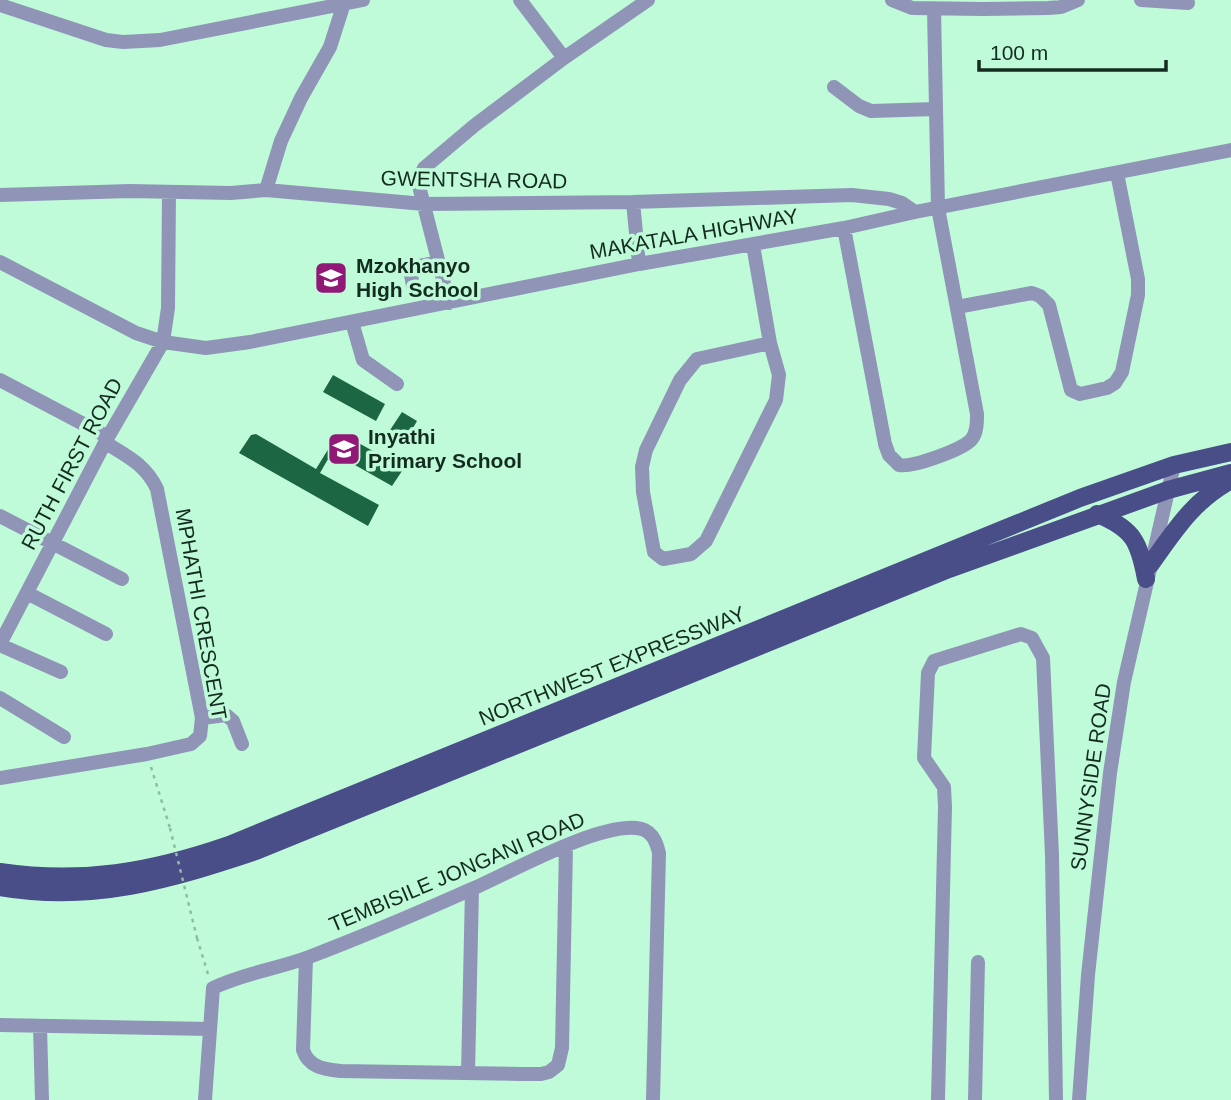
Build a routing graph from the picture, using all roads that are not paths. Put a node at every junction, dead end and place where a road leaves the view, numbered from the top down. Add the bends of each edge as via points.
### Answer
1 (363, 0) edge
2 (520, 0) edge
3 (648, 0) edge
4 (892, 0) edge
5 (1078, 0) edge
6 (1141, 0) edge
7 (344, 2) edge
8 (1188, 3) dead end
9 (0, 5) edge
10 (934, 9) junction
11 (564, 58) junction
12 (834, 87) dead end
13 (936, 109) junction
14 (1231, 149) edge
15 (1117, 173) junction
16 (266, 190) junction
17 (169, 193) junction
18 (0, 195) edge
19 (633, 202) junction
20 (425, 204) junction
21 (938, 208) junction
22 (915, 212) junction
23 (844, 228) junction
24 (753, 245) junction
25 (0, 262) edge
26 (439, 262) junction
27 (639, 264) junction
28 (413, 286) dead end
29 (449, 303) junction
30 (957, 307) junction
31 (352, 322) junction
32 (163, 342) junction
33 (770, 343) junction
34 (0, 380) edge
35 (397, 384) dead end
36 (107, 440) junction
37 (1231, 452) edge
38 (1174, 465) junction
39 (1231, 473) edge
40 (1231, 480) edge
41 (1168, 490) junction
42 (1097, 514) junction
43 (0, 516) edge
44 (53, 545) junction
45 (1148, 572) junction
46 (122, 579) dead end
47 (27, 593) junction
48 (106, 634) dead end
49 (0, 645) edge
50 (61, 672) dead end
51 (0, 698) edge
52 (202, 718) junction
53 (64, 737) dead end
54 (242, 744) dead end
55 (0, 778) edge
56 (566, 846) junction
57 (0, 872) edge
58 (0, 887) edge
59 (472, 889) junction
60 (306, 958) junction
61 (978, 962) dead end
62 (0, 1025) edge
63 (40, 1026) junction
64 (209, 1029) junction
65 (468, 1073) junction
66 (42, 1100) edge
67 (205, 1100) edge
68 (653, 1100) edge
69 (938, 1100) edge
70 (975, 1100) edge
71 (1055, 1100) edge
72 (1079, 1100) edge

1 - 7 street
2 - 11 street
3 - 11 street
4 - 10 street via 912,8
5 - 10 street via 1048,8
6 - 8 street
7 - 9 street via 137,42 106,40
7 - 16 street via 330,47 281,141
10 - 13 street
11 - 20 street via 424,168 419,180
12 - 13 street via 871,111
13 - 21 street
14 - 15 street, MAKATALA HIGHWAY
15 - 21 street, MAKATALA HIGHWAY
15 - 30 street via 1136,262 1138,295 1122,372 1115,383 1080,394 1071,390 1049,305 1040,296 1032,293
16 - 17 street, GWENTSHA ROAD
16 - 20 street, GWENTSHA ROAD
17 - 18 street, GWENTSHA ROAD
17 - 32 street via 168,308
19 - 20 street, GWENTSHA ROAD
19 - 22 street, GWENTSHA ROAD via 852,195 889,199
19 - 27 street
20 - 26 street
21 - 22 street, MAKATALA HIGHWAY
21 - 30 street
22 - 23 street, MAKATALA HIGHWAY
23 - 24 street, MAKATALA HIGHWAY
23 - 30 street via 885,444 899,465 912,465 963,446 975,433 976,414
24 - 27 street, MAKATALA HIGHWAY
24 - 33 street
25 - 32 street, MAKATALA HIGHWAY via 136,334
26 - 28 street via 413,267
26 - 29 street
27 - 29 street, MAKATALA HIGHWAY
29 - 31 street, MAKATALA HIGHWAY
31 - 32 street, MAKATALA HIGHWAY via 206,348
31 - 35 street via 363,360
32 - 36 street, RUTH FIRST ROAD
33 - 33 street via 779,375 772,413 706,541 691,554 663,559 654,552 642,467 680,380 697,359
34 - 36 street, MPHATHI CRESCENT
36 - 44 street, RUTH FIRST ROAD
36 - 52 street, MPHATHI CRESCENT via 140,464 157,489
37 - 38 main road, NORTHWEST EXPRESSWAY
38 - 41 street, SUNNYSIDE ROAD
38 - 57 main road, NORTHWEST EXPRESSWAY via 1080,498 229,845 136,872 36,877
39 - 41 main road, NORTHWEST EXPRESSWAY
40 - 45 main road via 1186,514
41 - 42 main road, NORTHWEST EXPRESSWAY
41 - 45 street, SUNNYSIDE ROAD
42 - 45 main road via 1132,535
42 - 58 main road, NORTHWEST EXPRESSWAY via 949,569 245,854 148,884 100,892
43 - 44 street
44 - 46 street
44 - 47 street, RUTH FIRST ROAD
45 - 72 street, SUNNYSIDE ROAD via 1110,773
47 - 48 street
47 - 49 street, RUTH FIRST ROAD
49 - 50 street
51 - 53 street
52 - 54 street via 226,715
52 - 55 street, MPHATHI CRESCENT via 196,741 147,754
56 - 59 street, TEMBISILE JONGANI ROAD
56 - 65 street via 561,1060 541,1074
56 - 68 street, TEMBISILE JONGANI ROAD via 607,831 638,828 647,831 657,844
59 - 60 street, TEMBISILE JONGANI ROAD
59 - 65 street
60 - 64 street, TEMBISILE JONGANI ROAD via 213,988
60 - 65 street via 302,1041 305,1056 313,1064 341,1071
61 - 70 street
62 - 63 street
63 - 64 street
63 - 66 street
64 - 67 street
69 - 71 street via 945,807 944,787 924,758 928,673 934,661 1021,634 1031,639 1043,658 1052,828

